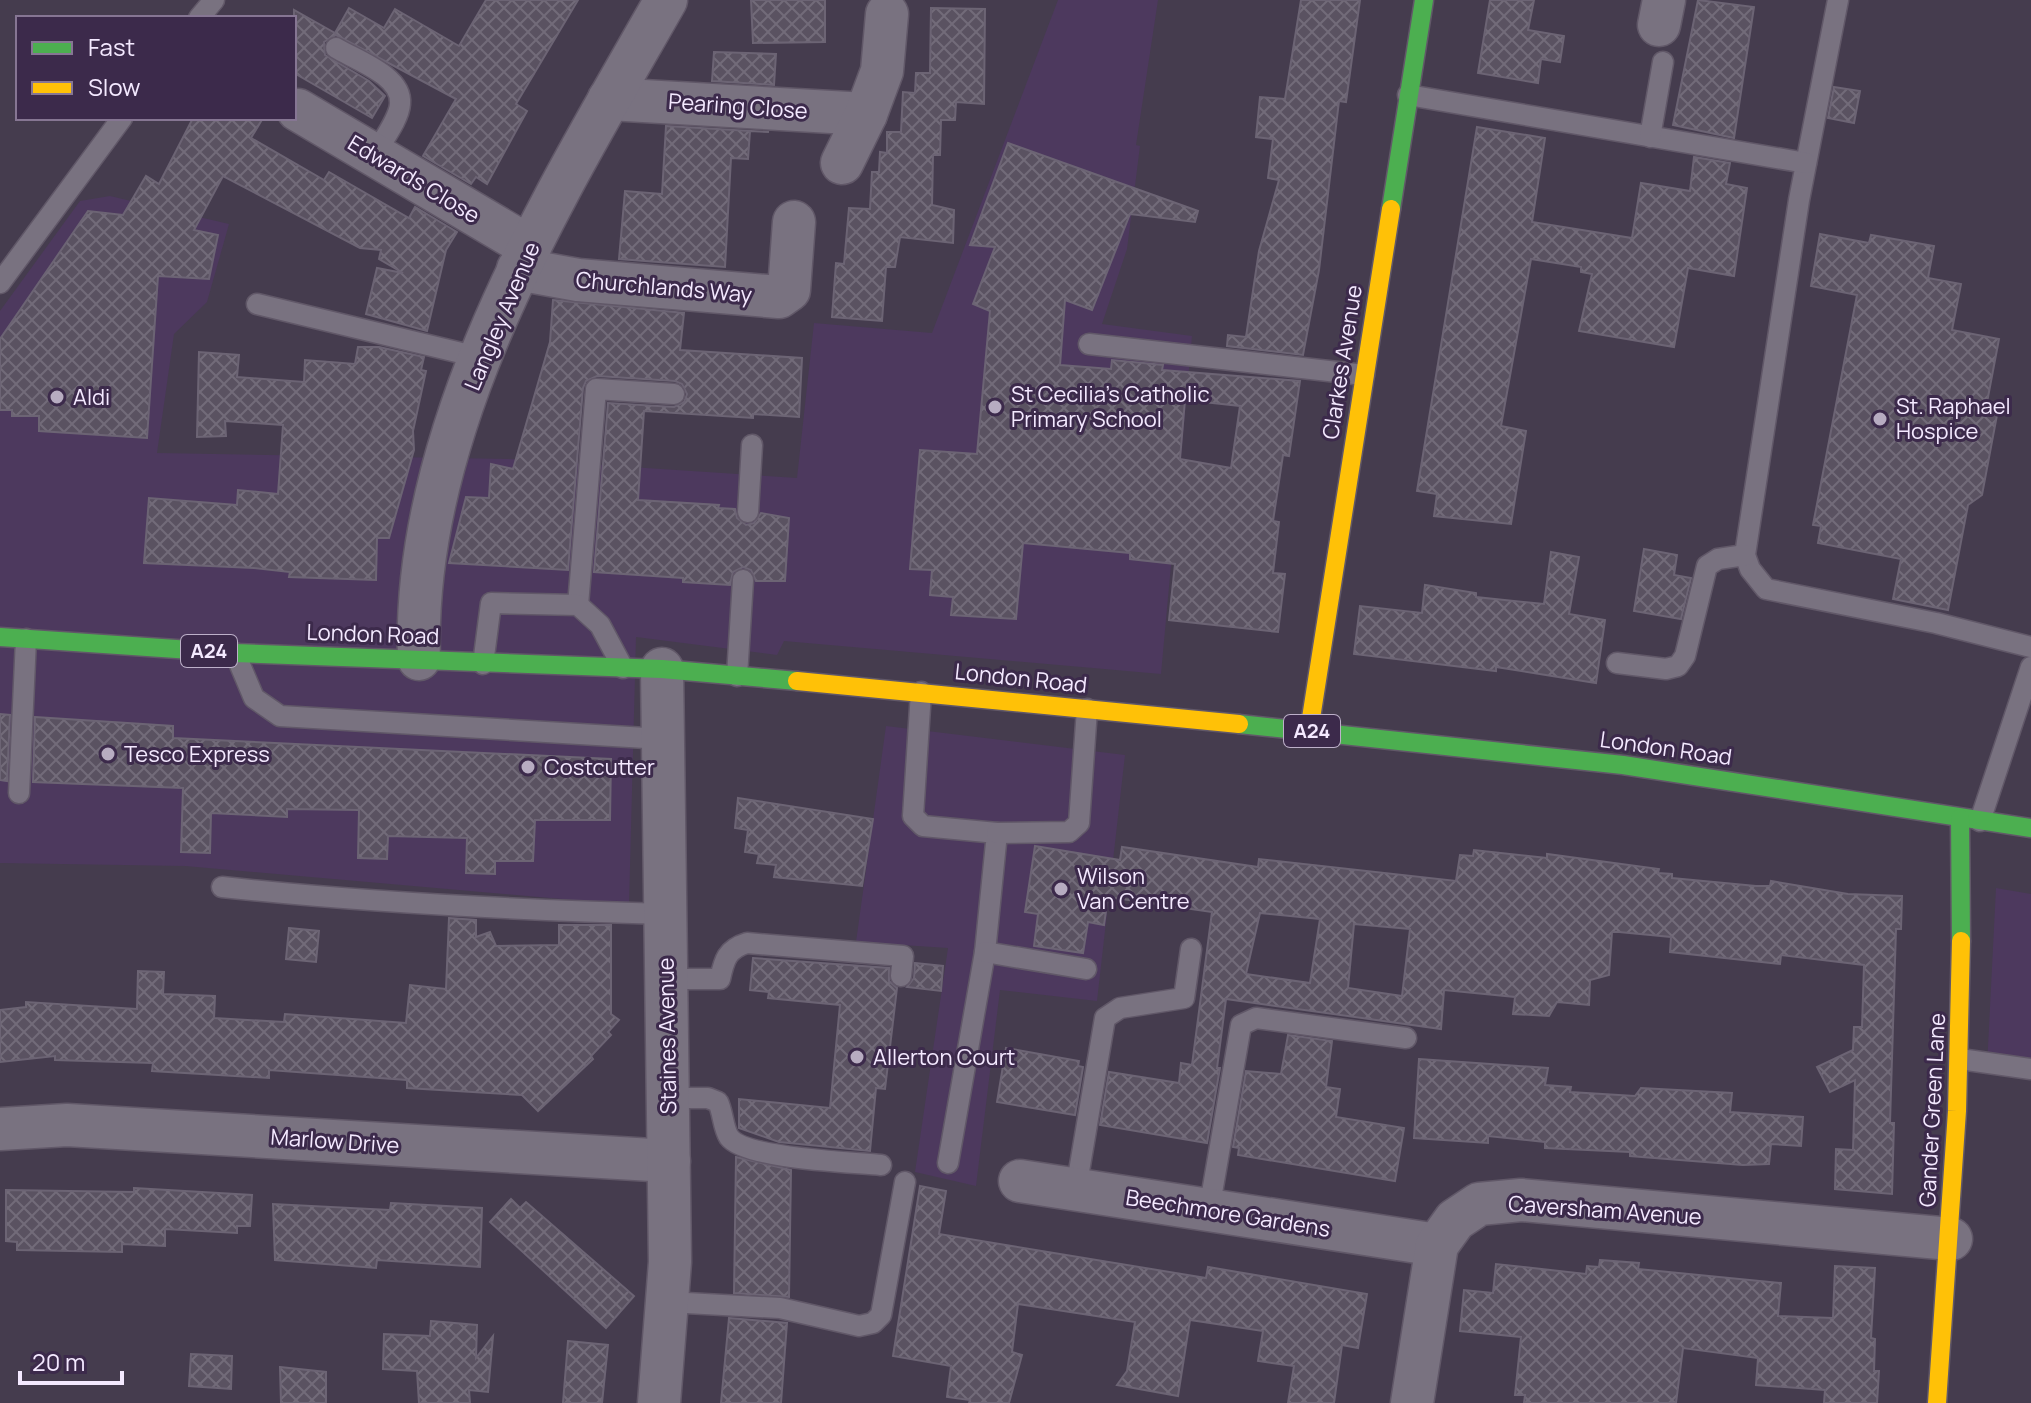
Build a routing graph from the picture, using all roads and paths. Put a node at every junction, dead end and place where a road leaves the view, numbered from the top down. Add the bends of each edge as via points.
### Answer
1 (214, 0) edge
2 (666, 0) edge
3 (1424, 0) edge
4 (1838, 0) edge
5 (887, 14) dead end
6 (201, 16) edge
7 (1662, 29) edge
8 (336, 48) dead end
9 (1408, 95) junction
10 (609, 99) junction
11 (298, 110) dead end
12 (866, 114) junction
13 (121, 120) edge
14 (1650, 137) junction
15 (374, 156) junction
16 (842, 163) dead end
17 (1806, 163) junction
18 (794, 222) dead end
19 (524, 258) junction
20 (0, 283) edge
21 (257, 304) dead end
22 (1089, 344) dead end
23 (482, 358) junction
24 (1364, 375) junction
25 (674, 394) dead end
26 (752, 445) dead end
27 (748, 512) dead end
28 (1745, 555) junction
29 (743, 580) dead end
30 (578, 605) junction
31 (0, 637) edge
32 (26, 639) junction
33 (2031, 647) edge
34 (235, 653) junction
35 (419, 659) junction
36 (1617, 663) dead end
37 (483, 664) junction
38 (2031, 667) edge
39 (642, 668) junction
40 (737, 676) junction
41 (921, 692) junction
42 (1087, 709) junction
43 (1309, 731) junction
44 (0, 733) edge
45 (22, 734) junction
46 (663, 739) junction
47 (19, 793) dead end
48 (1970, 820) junction
49 (2031, 828) edge
50 (997, 833) junction
51 (222, 887) dead end
52 (665, 914) junction
53 (1191, 949) dead end
54 (985, 952) junction
55 (1086, 969) dead end
56 (901, 976) dead end
57 (666, 979) junction
58 (1406, 1038) dead end
59 (1960, 1059) junction
60 (2031, 1069) edge
61 (668, 1098) junction
62 (0, 1129) edge
63 (669, 1161) junction
64 (948, 1163) dead end
65 (881, 1165) dead end
66 (1020, 1181) dead end
67 (905, 1182) dead end
68 (1076, 1189) junction
69 (1209, 1210) junction
70 (1951, 1239) junction
71 (1437, 1245) junction
72 (668, 1302) junction
73 (659, 1403) edge
74 (1412, 1403) edge
75 (1937, 1403) edge

1 - 6 lane
2 - 10 street, Langley Avenue
3 - 9 main road, Clarkes Avenue
4 - 17 lane
5 - 12 street via 882,71
7 - 14 lane
8 - 15 lane via 391,80 398,91 401,106
9 - 14 lane
9 - 24 main road, Clarkes Avenue
10 - 12 street, Pearing Close
10 - 19 street, Langley Avenue
11 - 15 street, Edwards Close
12 - 16 street
13 - 20 lane
14 - 17 lane
15 - 19 street, Edwards Close
17 - 28 lane
18 - 19 street, Churchlands Way via 789,290 779,297 578,280
19 - 23 street, Langley Avenue
21 - 23 lane
22 - 24 lane
23 - 35 street, Langley Avenue via 427,527
24 - 43 main road, Clarkes Avenue
25 - 30 lane via 596,389
26 - 27 lane
28 - 33 lane via 1766,589
28 - 36 lane via 1707,566 1678,666
29 - 40 lane
30 - 37 lane via 491,603
30 - 39 lane
31 - 32 main road, London Road / A24
32 - 34 main road, London Road / A24
32 - 45 lane
34 - 35 main road, London Road / A24
34 - 46 lane via 254,698 280,716
35 - 37 main road, London Road / A24
37 - 39 main road, London Road / A24
38 - 48 lane
39 - 40 main road, London Road / A24
39 - 46 street, Staines Avenue
40 - 41 main road, London Road / A24
41 - 42 main road, London Road / A24
41 - 50 lane via 913,816 923,826
42 - 43 main road, London Road / A24
42 - 50 lane via 1079,823 1069,832
43 - 48 main road, London Road / A24 via 1623,765
44 - 45 lane
45 - 47 lane
46 - 52 street, Staines Avenue
48 - 49 main road, London Road / A24
48 - 59 main road, Gander Green Lane
50 - 54 lane
51 - 52 lane via 342,900
52 - 57 street, Staines Avenue
53 - 68 lane via 1184,998 1120,1008 1105,1018
54 - 55 lane
54 - 64 lane
56 - 57 lane via 903,956 747,943 725,957 720,979
57 - 61 street, Staines Avenue
58 - 69 lane via 1256,1018 1241,1025
59 - 60 lane
59 - 70 main road, Gander Green Lane
61 - 63 street, Staines Avenue
61 - 65 lane via 718,1102 728,1136 738,1145
62 - 63 street, Marlow Drive via 67,1125
63 - 72 street, Staines Avenue
66 - 68 street, Beechmore Gardens
67 - 72 lane via 881,1315 873,1323 859,1326 780,1308
68 - 69 street, Beechmore Gardens
69 - 71 street, Beechmore Gardens
70 - 71 street, Caversham Avenue via 1521,1200 1479,1204 1455,1220
70 - 75 main road, Gander Green Lane
71 - 74 street
72 - 73 street, Staines Avenue

